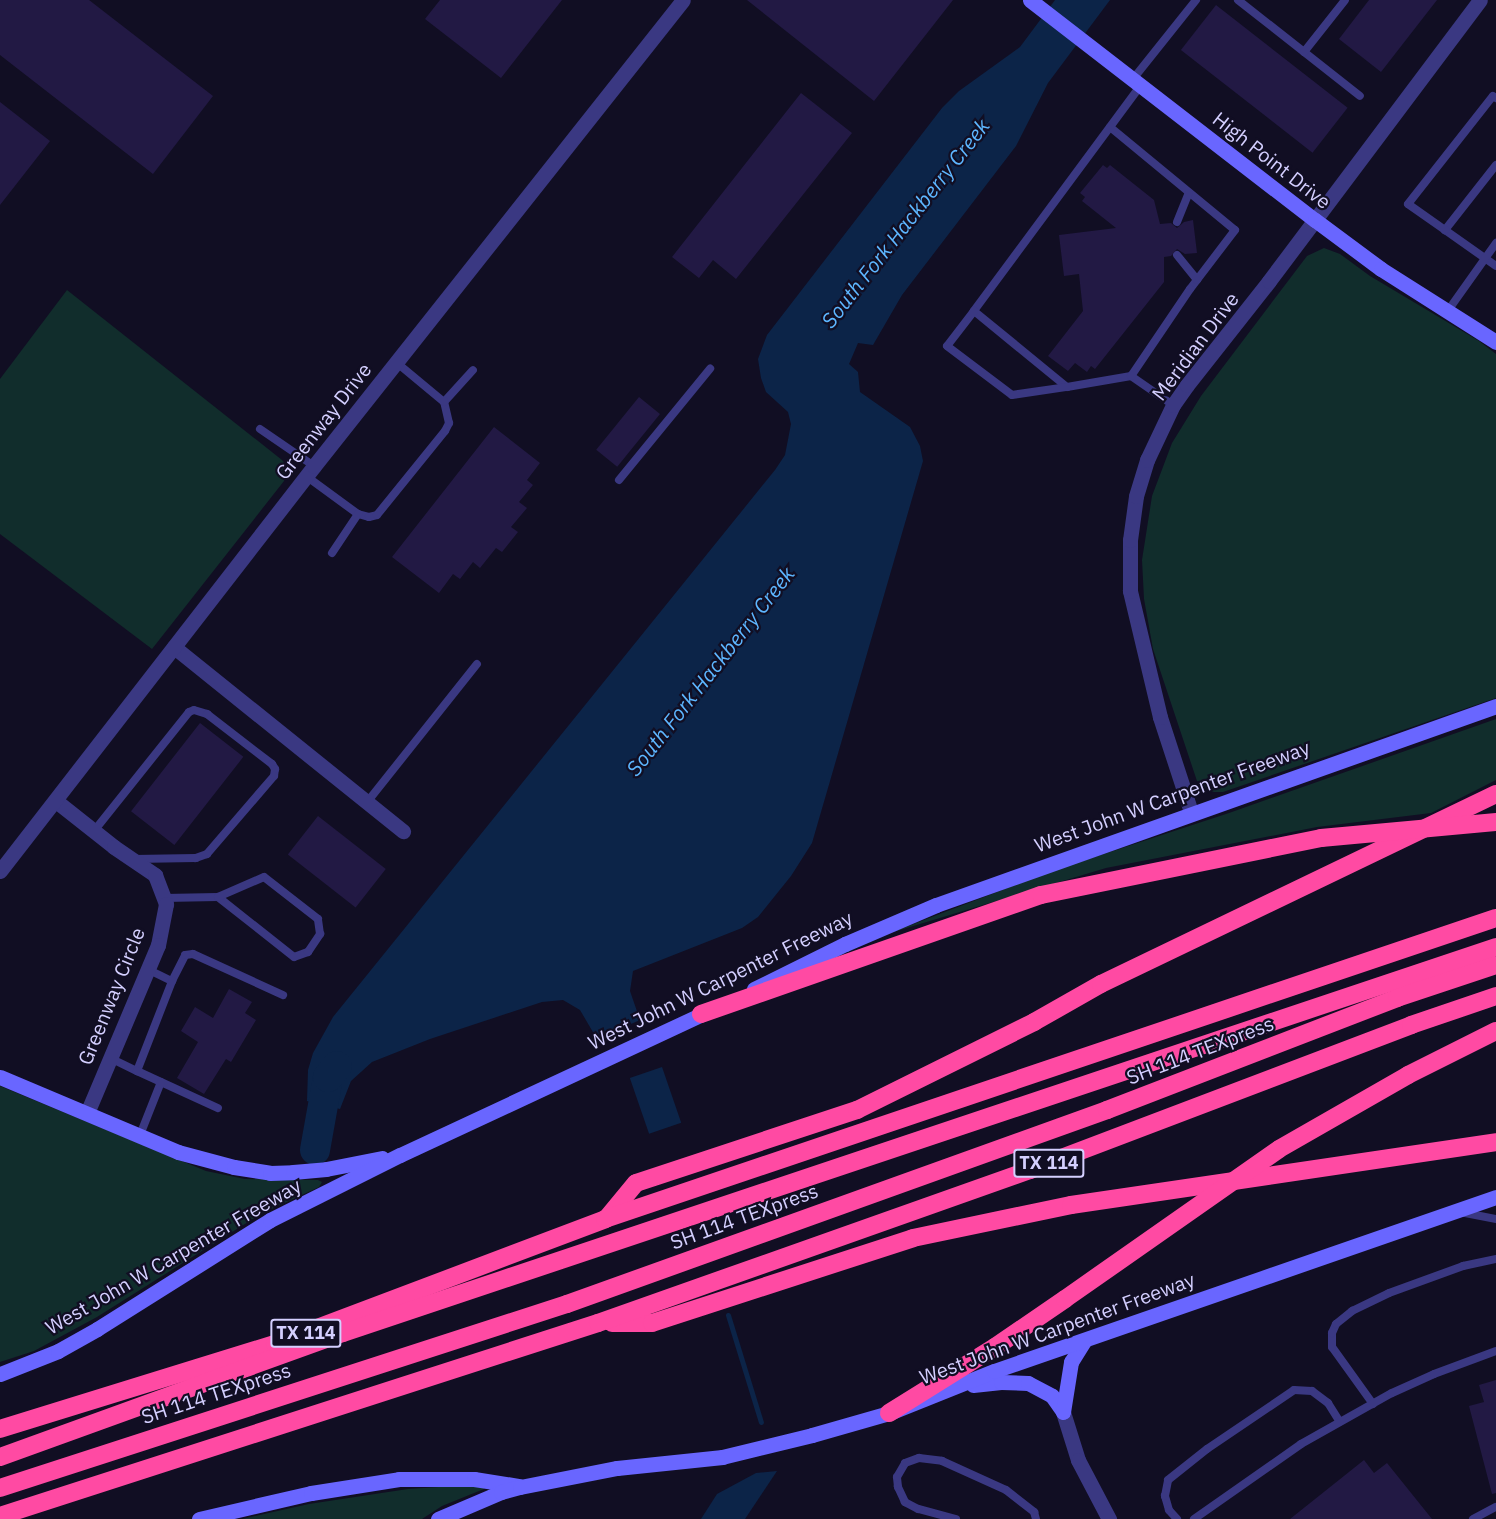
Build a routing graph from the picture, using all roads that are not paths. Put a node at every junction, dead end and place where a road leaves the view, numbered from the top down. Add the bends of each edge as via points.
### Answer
1 (683, 0) edge
2 (1030, 0) edge
3 (1196, 0) edge
4 (1238, 0) edge
5 (1345, 0) edge
6 (1480, 0) edge
7 (1304, 52) junction
8 (1137, 82) junction
9 (1360, 96) dead end
10 (1496, 98) edge
11 (1110, 127) junction
12 (1496, 165) edge
13 (1189, 193) junction
14 (1315, 220) junction
15 (1177, 222) dead end
16 (1445, 230) junction
17 (1496, 243) edge
18 (1177, 255) dead end
19 (1484, 258) junction
20 (1496, 266) edge
21 (1197, 280) junction
22 (974, 311) junction
23 (1447, 312) junction
24 (1496, 342) edge
25 (397, 363) junction
26 (710, 369) dead end
27 (473, 370) dead end
28 (1131, 376) junction
29 (1067, 387) junction
30 (444, 402) junction
31 (1173, 405) junction
32 (260, 429) dead end
33 (310, 471) junction
34 (619, 480) dead end
35 (358, 514) junction
36 (332, 553) dead end
37 (174, 647) junction
38 (477, 664) dead end
39 (1496, 706) edge
40 (1496, 794) edge
41 (56, 801) junction
42 (368, 801) junction
43 (1191, 812) junction
44 (1496, 822) edge
45 (94, 831) junction
46 (403, 831) dead end
47 (132, 859) junction
48 (0, 871) edge
49 (218, 897) junction
50 (164, 898) junction
51 (1496, 918) edge
52 (1496, 947) edge
53 (1496, 966) edge
54 (147, 969) junction
55 (172, 981) junction
56 (284, 995) dead end
57 (1496, 996) edge
58 (701, 1014) junction
59 (1496, 1031) edge
60 (110, 1058) junction
61 (137, 1071) junction
62 (0, 1077) edge
63 (161, 1082) junction
64 (218, 1108) dead end
65 (87, 1113) junction
66 (140, 1135) junction
67 (1496, 1142) edge
68 (400, 1155) junction
69 (1496, 1197) edge
70 (1456, 1211) junction
71 (1496, 1219) edge
72 (605, 1220) junction
73 (1496, 1259) edge
74 (598, 1323) junction
75 (1084, 1341) junction
76 (1496, 1351) edge
77 (0, 1374) edge
78 (954, 1388) junction
79 (1373, 1404) junction
80 (1063, 1412) junction
81 (889, 1413) junction
82 (1340, 1422) junction
83 (0, 1430) edge
84 (0, 1457) edge
85 (520, 1487) junction
86 (0, 1488) edge
87 (1496, 1507) edge
88 (0, 1516) edge
89 (199, 1519) edge
90 (438, 1519) edge
91 (956, 1519) edge
92 (1036, 1519) edge
93 (1109, 1519) edge
94 (1177, 1519) edge
95 (1194, 1519) edge
96 (1473, 1519) edge

1 - 25 street, Greenway Drive
2 - 8 main road, High Point Drive
3 - 8 lane
4 - 7 lane
5 - 7 lane
6 - 14 street, Meridian Drive
7 - 9 lane
8 - 11 lane
8 - 14 main road, High Point Drive
10 - 16 lane via 1493,96 1408,204
11 - 13 lane
11 - 22 lane
12 - 16 lane
13 - 15 lane
13 - 21 lane via 1235,230
14 - 23 main road, High Point Drive
14 - 31 street, Meridian Drive
16 - 19 lane
17 - 19 lane
18 - 21 lane
19 - 20 lane
19 - 23 lane
21 - 28 lane
22 - 29 lane
22 - 29 lane via 947,346 1012,395
23 - 24 main road, High Point Drive
25 - 30 lane
25 - 33 street, Greenway Drive
26 - 34 lane
27 - 30 lane
28 - 29 lane
28 - 31 lane
30 - 35 lane via 449,423 445,431 377,515
31 - 43 street, Meridian Drive via 1136,496 1130,540 1130,591 1143,653
32 - 33 lane
33 - 35 lane
33 - 37 street, Greenway Drive
35 - 36 lane
37 - 41 street, Greenway Drive
37 - 42 street
38 - 42 lane
39 - 43 main road, West John W Carpenter Freeway
40 - 72 highway via 1101,984 1034,1022 857,1110 636,1183
41 - 45 street
41 - 48 street, Greenway Drive
42 - 46 street
43 - 58 main road, West John W Carpenter Freeway via 936,905
44 - 58 highway, bridge via 1321,838 1041,895
45 - 47 street
45 - 47 lane via 183,718 194,710 207,714 272,764 274,776 207,854 196,858
47 - 50 street via 155,875
49 - 49 lane via 294,957 308,952 320,934 318,919 264,877
49 - 50 lane
50 - 54 street, Greenway Circle via 158,945
51 - 72 highway, TX 114
52 - 84 highway, SH 114 TEXpress via 343,1333
53 - 86 highway, SH 114 TEXpress via 1397,998 1107,1110 567,1304
54 - 55 lane
54 - 60 street, Greenway Circle
55 - 56 lane via 185,955 193,954
55 - 61 lane
57 - 74 highway, TX 114 via 1030,1170
58 - 68 main road, West John W Carpenter Freeway
59 - 81 highway, bridge via 1408,1075 1279,1149 995,1347
60 - 61 lane
60 - 65 street, Greenway Circle
61 - 63 lane
62 - 65 main road
63 - 64 lane
63 - 66 lane
65 - 66 main road
66 - 68 main road via 178,1152 270,1173 326,1169
67 - 74 highway via 1059,1207 913,1238 652,1323
68 - 77 main road, West John W Carpenter Freeway via 270,1220 58,1351
69 - 70 main road, West John W Carpenter Freeway
70 - 71 lane
70 - 75 main road, West John W Carpenter Freeway
72 - 83 highway, TX 114 via 276,1344
73 - 79 lane via 1463,1266 1389,1293 1352,1311 1336,1324 1332,1347
74 - 88 highway, TX 114
75 - 78 main road, West John W Carpenter Freeway
75 - 80 main road via 1071,1362
76 - 79 lane via 1434,1374
78 - 80 main road via 1028,1383 1052,1396
78 - 81 main road, West John W Carpenter Freeway
79 - 82 lane
80 - 93 street via 1078,1460
81 - 85 main road, West John W Carpenter Freeway via 732,1455 617,1468
82 - 94 lane via 1328,1403 1312,1391 1294,1390 1168,1480 1165,1496
82 - 95 lane via 1301,1444
85 - 89 main road, West John W Carpenter Freeway via 474,1479 399,1479 311,1493
85 - 90 main road
87 - 96 lane
91 - 92 lane via 905,1502 897,1477 905,1463 919,1458 942,1461 1006,1490 1034,1512

